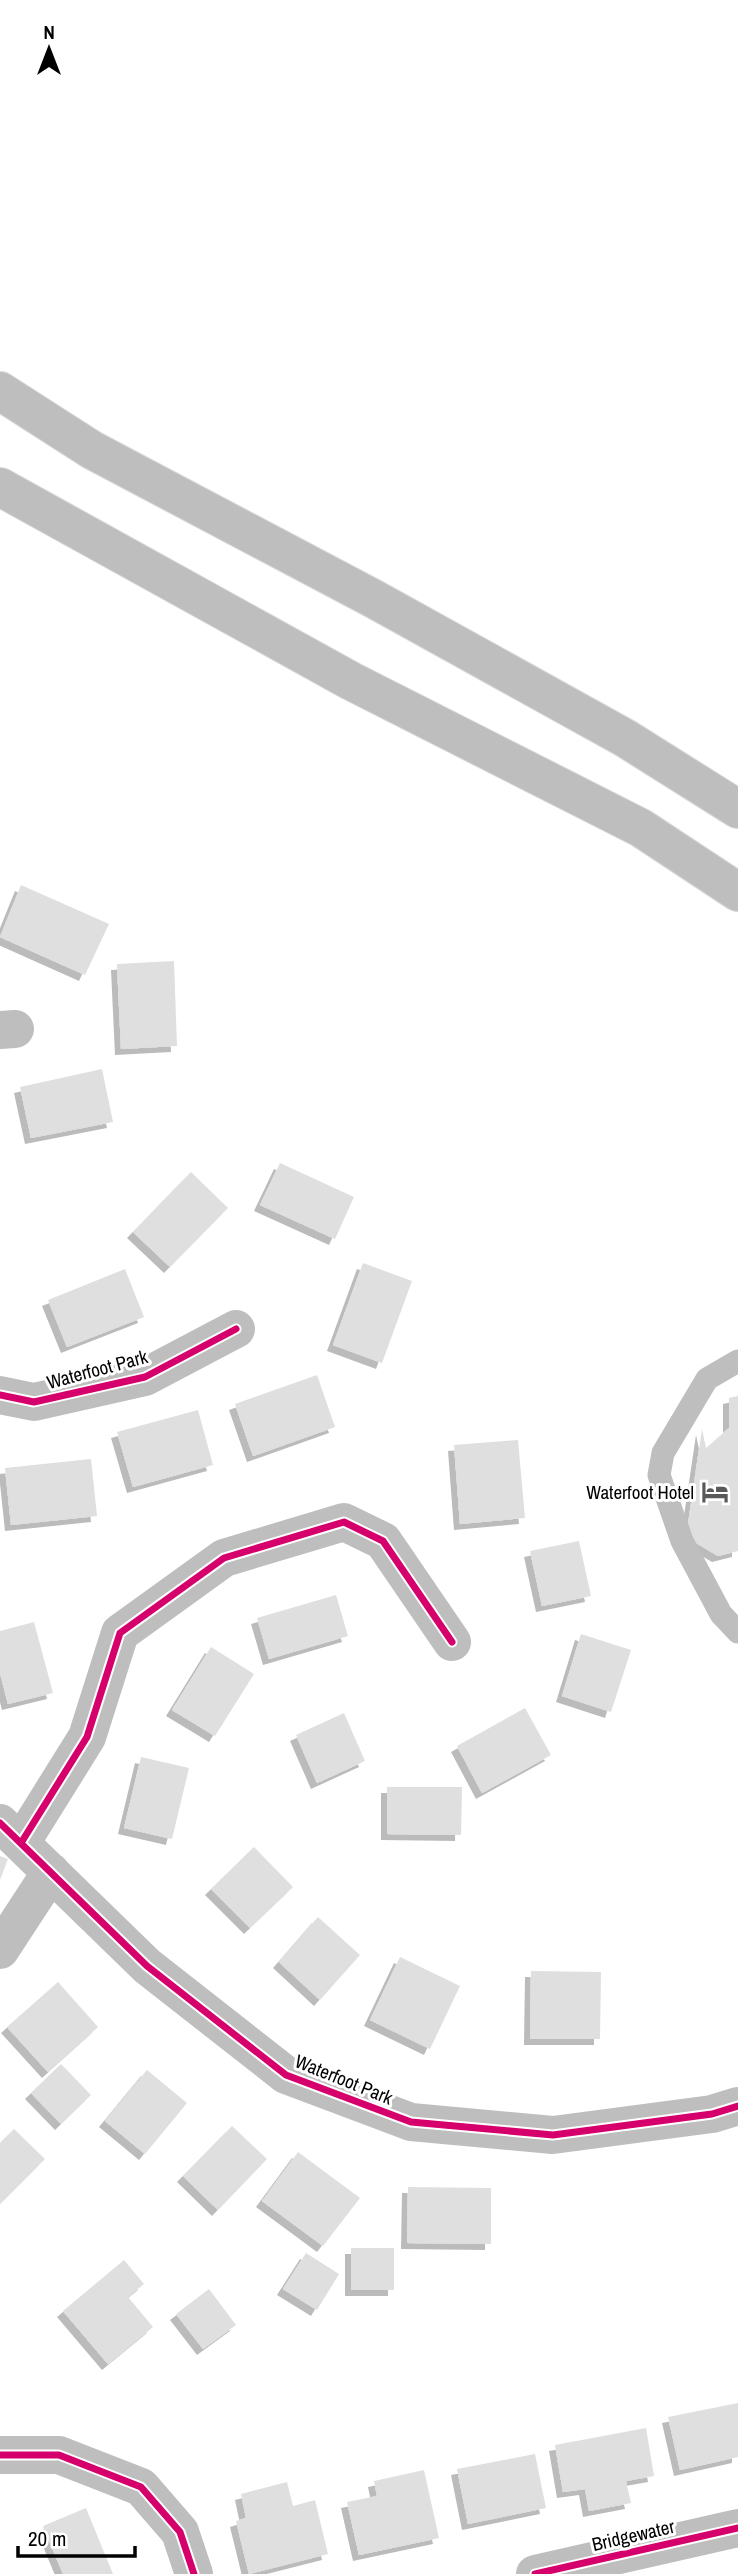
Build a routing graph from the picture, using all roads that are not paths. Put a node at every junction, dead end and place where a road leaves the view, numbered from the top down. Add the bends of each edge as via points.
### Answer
1 (0, 391) edge
2 (0, 488) edge
3 (738, 809) edge
4 (738, 892) edge
5 (236, 1329) dead end
6 (738, 1361) edge
7 (0, 1395) edge
8 (738, 1632) edge
9 (452, 1642) dead end
10 (11, 1833) edge
11 (51, 1872) junction
12 (0, 1950) edge
13 (738, 2106) edge
14 (0, 2455) edge
15 (738, 2528) edge
16 (194, 2574) edge
17 (535, 2574) edge

1 - 3 main road via 92,450 601,725
2 - 4 main road via 351,681 641,828
5 - 7 main road, Waterfoot Park via 145,1377 34,1402
6 - 8 lane via 707,1379 663,1453 659,1475 682,1541 721,1614
9 - 10 main road, Waterfoot Park via 383,1541 344,1522 223,1558 120,1633 87,1737
10 - 11 main road, Waterfoot Park
11 - 12 main road
11 - 13 main road, Waterfoot Park via 147,1966 286,2075 411,2122 552,2135 712,2114
14 - 16 main road via 59,2455 141,2487 180,2532
15 - 17 main road, Bridgewater

